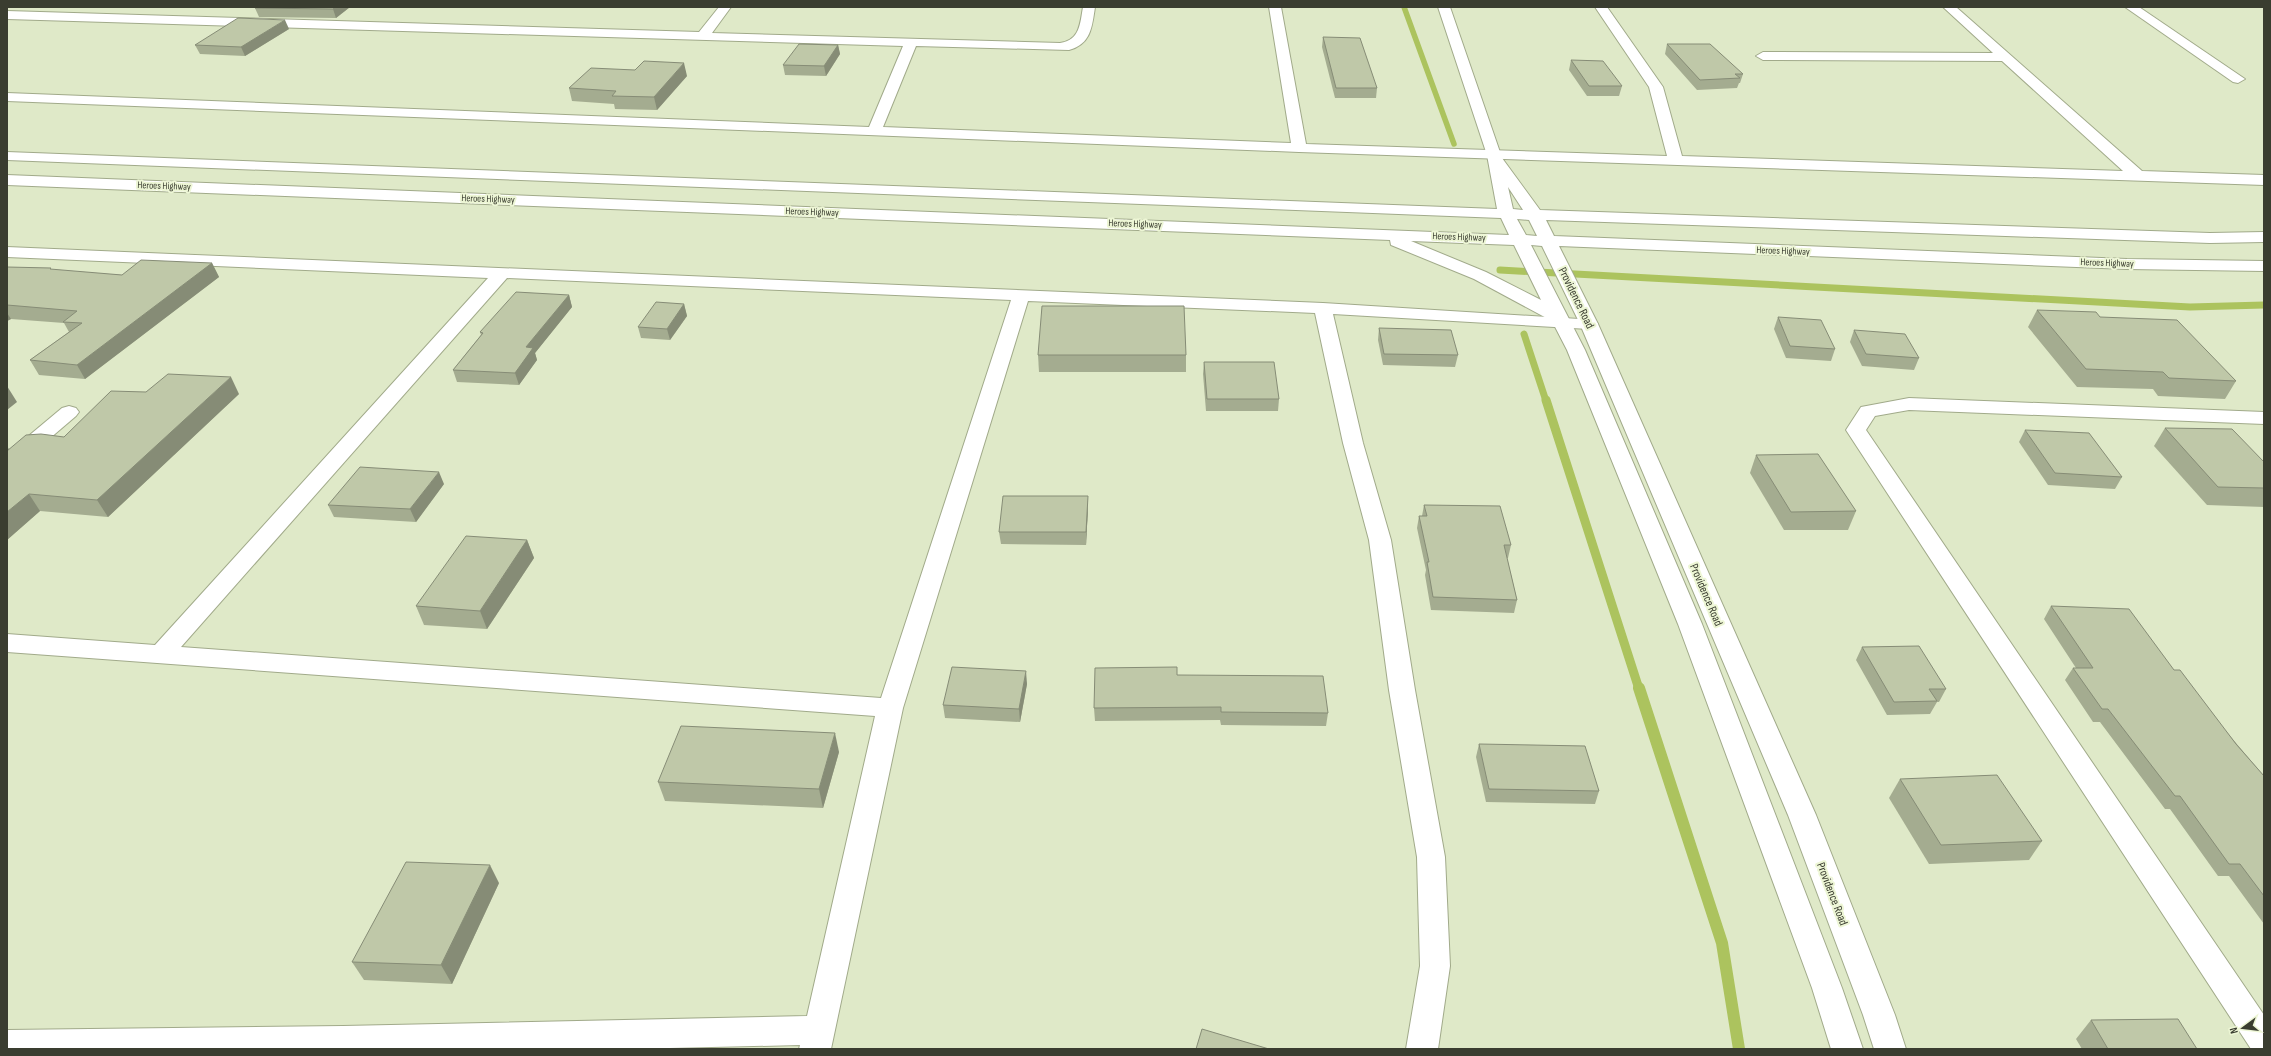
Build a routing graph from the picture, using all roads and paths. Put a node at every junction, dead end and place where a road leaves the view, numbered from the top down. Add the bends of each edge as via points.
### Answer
1 (725, 7) edge
2 (1089, 7) edge
3 (1275, 7) edge
4 (1444, 7) edge
5 (1601, 7) edge
6 (1949, 7) edge
7 (2131, 7) edge
8 (7, 15) edge
9 (703, 36) junction
10 (911, 43) junction
11 (1762, 56) dead end
12 (2005, 57) junction
13 (2238, 79) dead end
14 (7, 97) edge
15 (874, 132) junction
16 (1299, 148) junction
17 (1494, 155) junction
18 (7, 156) edge
19 (1676, 160) junction
20 (2136, 174) junction
21 (7, 180) edge
22 (2264, 180) edge
23 (1506, 213) junction
24 (1536, 214) junction
25 (1377, 234) junction
26 (2264, 237) edge
27 (1520, 240) junction
28 (1548, 241) junction
29 (7, 252) edge
30 (2264, 266) edge
31 (502, 273) junction
32 (1021, 295) junction
33 (1323, 308) junction
34 (1562, 320) junction
35 (1589, 324) junction
36 (69, 412) dead end
37 (2264, 418) edge
38 (7, 466) edge
39 (7, 643) edge
40 (160, 654) junction
41 (890, 708) junction
42 (816, 1040) edge
43 (2264, 1042) edge
44 (7, 1045) edge
45 (341, 1045) edge
46 (1422, 1049) edge
47 (1847, 1049) edge
48 (1890, 1049) edge

1 - 9 street
2 - 10 street via 1084,35 1072,46
3 - 16 street
4 - 17 street, Providence Road
5 - 19 street via 1656,87
6 - 12 street
7 - 13 street
8 - 9 street
9 - 10 street
10 - 15 street
11 - 12 street
12 - 20 street
14 - 15 street
15 - 16 street
16 - 17 street
17 - 19 street
17 - 23 street, Providence Road
17 - 24 street, Providence Road
18 - 23 street, Heroes Highway
19 - 20 street
20 - 22 street
21 - 25 street, Heroes Highway
23 - 24 street, Heroes Highway
23 - 27 street, Providence Road
24 - 26 street, Heroes Highway via 2210,238
24 - 28 street, Providence Road
25 - 27 street, Heroes Highway
25 - 34 street via 1438,256 1488,278 1529,298
27 - 28 street, Heroes Highway
27 - 34 street, Providence Road
28 - 30 street, Heroes Highway via 2127,264
28 - 35 street, Providence Road
29 - 31 street
31 - 32 street
31 - 40 street
32 - 33 street
32 - 41 street
33 - 34 street
33 - 46 street via 1353,442 1380,540 1402,690 1431,857 1435,966
34 - 35 street
34 - 47 street, Providence Road via 1690,624 1827,988
35 - 48 street, Providence Road via 1802,815
36 - 38 street
37 - 43 street via 1909,404 1868,411 1856,430
39 - 40 street
40 - 41 street
41 - 42 street
42 - 45 street
44 - 45 street

